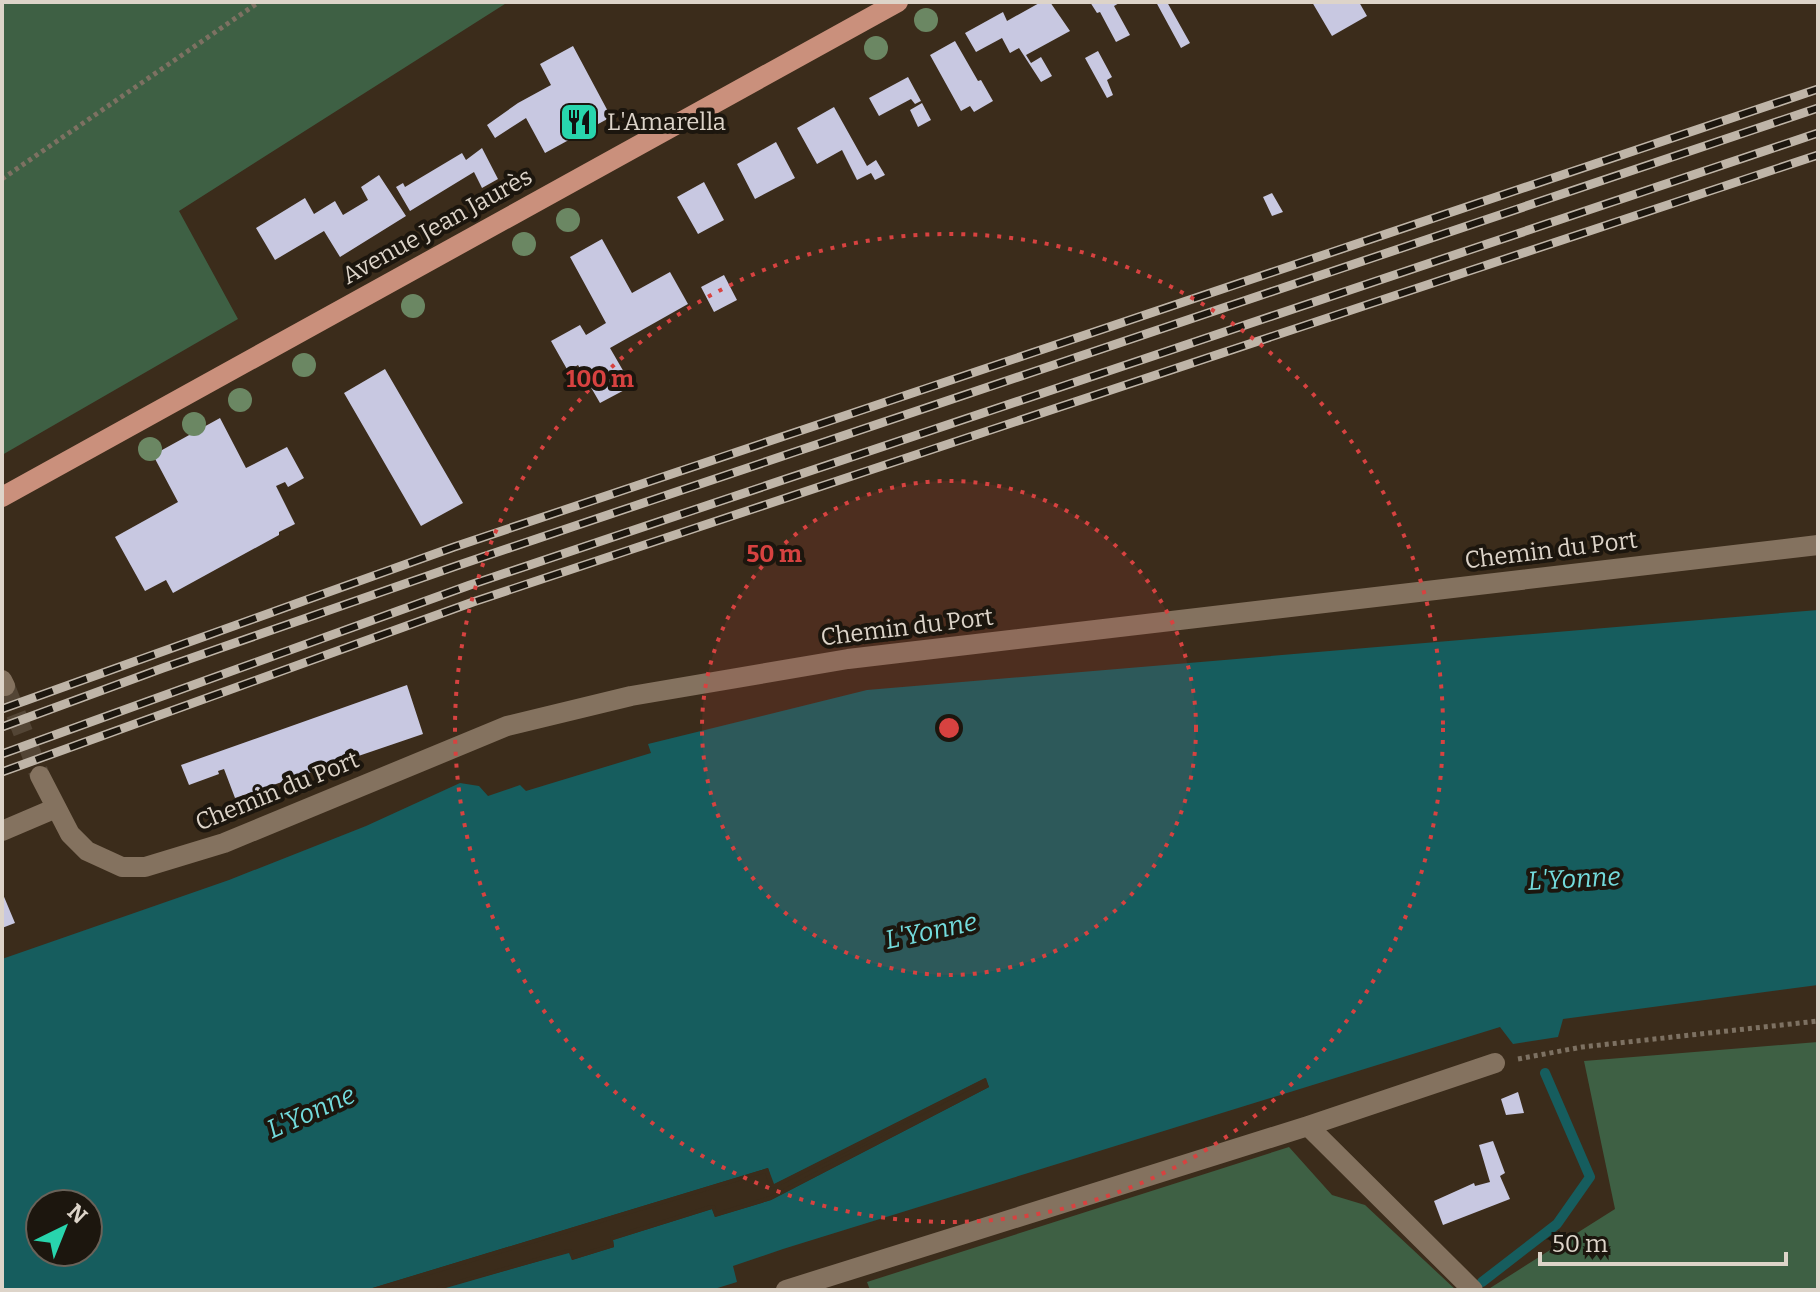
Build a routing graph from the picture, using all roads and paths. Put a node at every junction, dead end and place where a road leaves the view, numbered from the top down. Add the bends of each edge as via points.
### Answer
1 (259, 2) edge
2 (898, 2) edge
3 (2, 179) edge
4 (2, 497) edge
5 (1818, 545) edge
6 (40, 776) tunnel mouth
7 (56, 808) junction
8 (2, 831) edge
9 (1818, 1021) edge
10 (1505, 1061) joint
11 (1308, 1126) junction
12 (786, 1290) edge
13 (1473, 1290) edge

1 - 3 path
2 - 4 main road, Avenue Jean Jaurès
5 - 7 street, Chemin du Port via 848,659 631,696 507,726 224,843 145,867 122,867 87,851
6 - 7 street, Chemin du Port
7 - 8 street
9 - 10 path via 1582,1047
10 - 11 street
11 - 12 street
11 - 13 street

